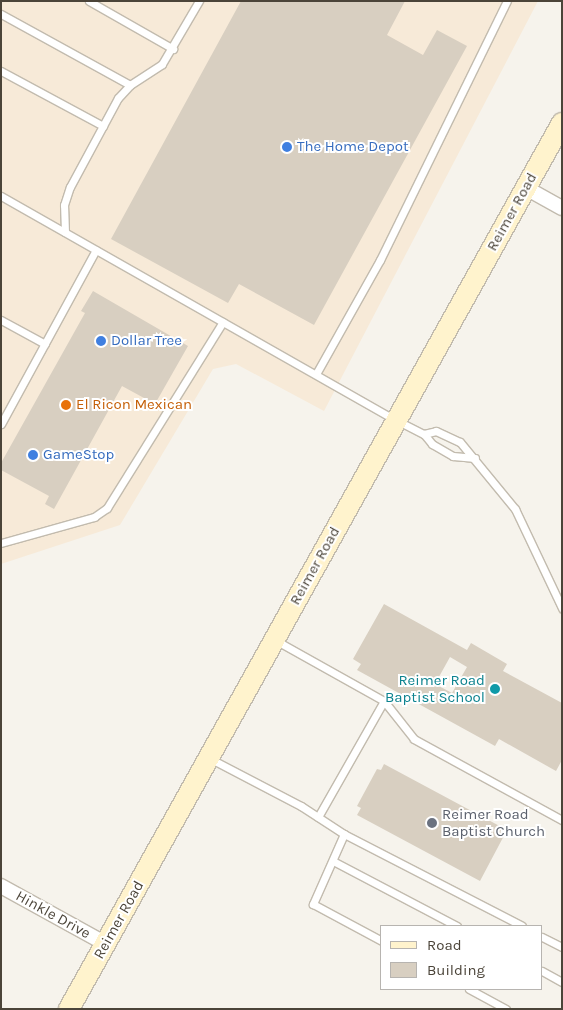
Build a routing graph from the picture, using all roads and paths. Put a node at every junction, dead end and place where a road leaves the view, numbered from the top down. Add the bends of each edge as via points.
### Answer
1 (89, 1) edge
2 (199, 1) edge
3 (507, 1) edge
4 (1, 14) edge
5 (173, 48) junction
6 (1, 71) edge
7 (130, 85) junction
8 (562, 123) edge
9 (103, 126) junction
10 (526, 188) junction
11 (1, 196) edge
12 (562, 208) edge
13 (64, 232) junction
14 (96, 250) junction
15 (1, 320) edge
16 (223, 322) junction
17 (45, 344) junction
18 (316, 374) junction
19 (396, 420) junction
20 (1, 424) edge
21 (424, 434) junction
22 (474, 458) junction
23 (1, 543) edge
24 (562, 608) edge
25 (274, 640) junction
26 (384, 701) junction
27 (209, 758) junction
28 (318, 817) junction
29 (562, 820) edge
30 (344, 834) junction
31 (333, 861) junction
32 (1, 886) edge
33 (455, 925) edge
34 (520, 925) edge
35 (543, 938) edge
36 (380, 940) edge
37 (106, 944) junction
38 (562, 947) edge
39 (543, 972) edge
40 (562, 982) edge
41 (471, 990) edge
42 (70, 1009) edge
43 (506, 1009) edge

1 - 5 lane
2 - 5 lane
3 - 18 lane via 380,260
4 - 7 lane
5 - 7 lane via 162,64
6 - 9 lane
7 - 9 lane via 118,98
8 - 10 street, Reimer Road
9 - 13 lane via 64,205
10 - 12 street
10 - 19 street, Reimer Road
11 - 13 lane
13 - 14 lane
14 - 16 lane
14 - 17 lane
15 - 17 lane
16 - 18 lane
16 - 23 lane via 107,508 94,516
17 - 20 lane
18 - 19 lane
19 - 21 lane
19 - 25 street, Reimer Road
21 - 22 lane via 432,444 453,456
21 - 22 lane via 436,431 460,442
22 - 24 lane via 515,509
25 - 26 lane
25 - 27 street, Reimer Road
26 - 28 lane
26 - 29 lane via 414,739
27 - 28 lane
27 - 37 street, Reimer Road
28 - 30 lane
30 - 31 lane
30 - 34 lane
31 - 33 lane
31 - 36 lane via 313,904
32 - 37 street, Hinkle Drive
35 - 38 lane
37 - 42 street, Reimer Road
39 - 40 lane
41 - 43 lane

